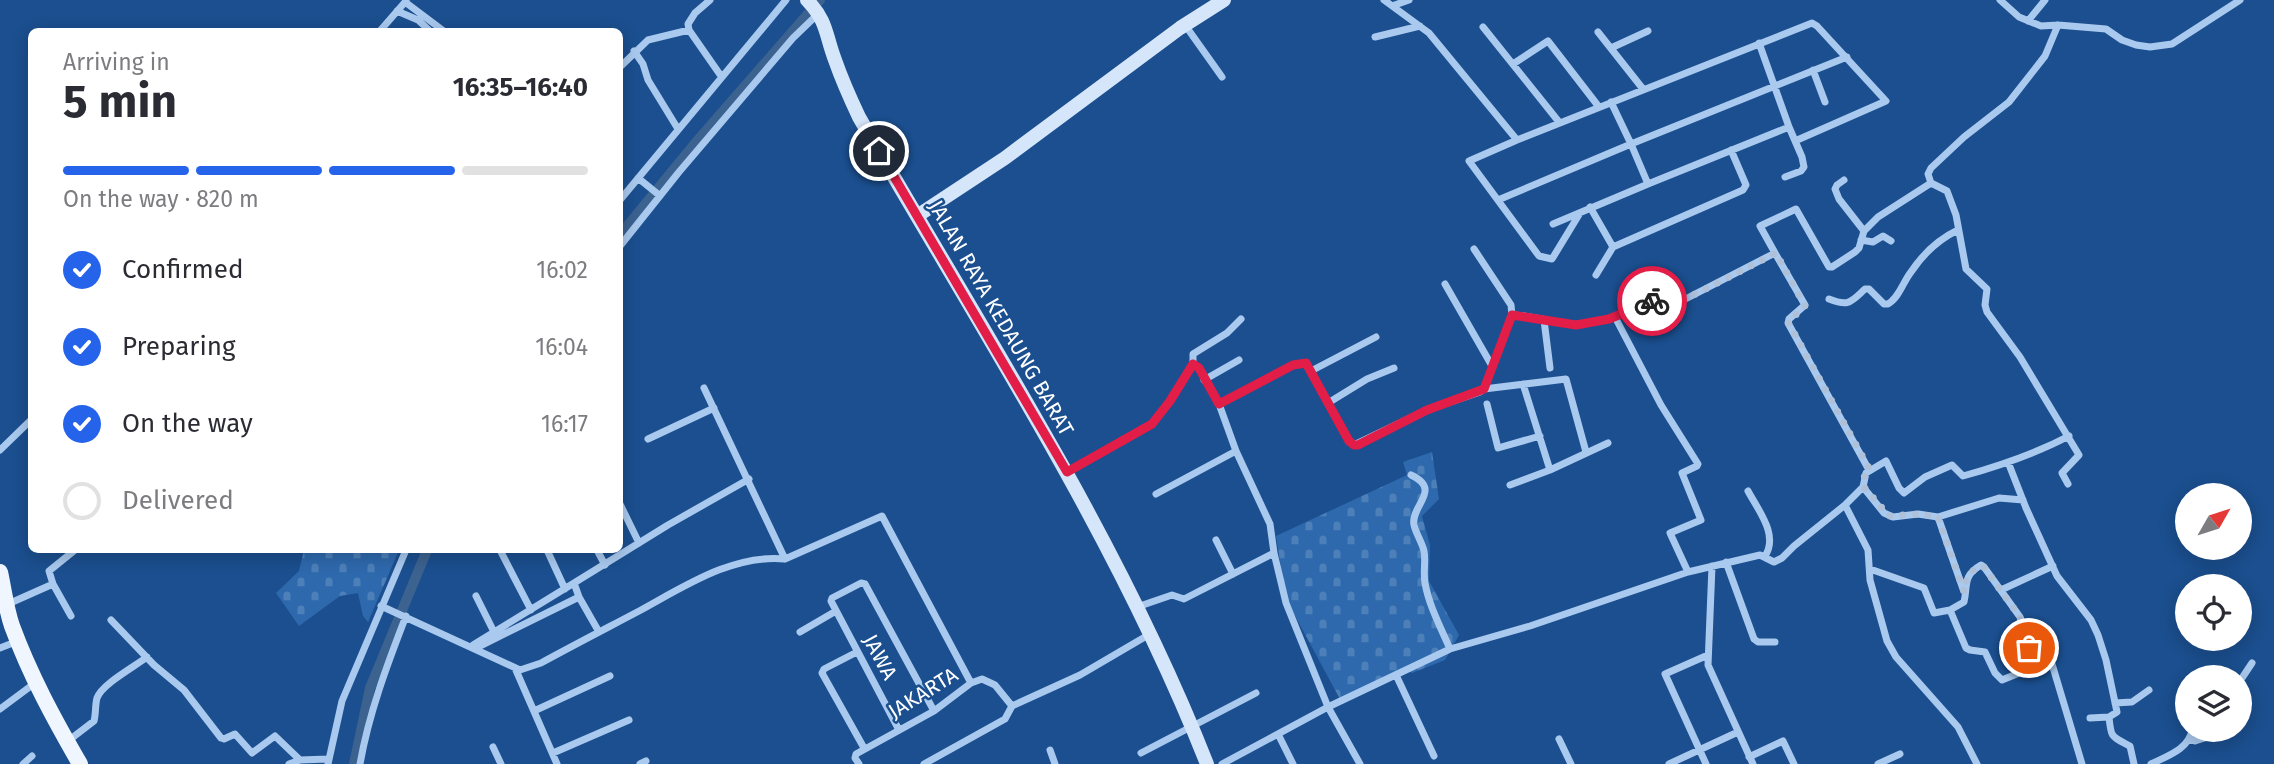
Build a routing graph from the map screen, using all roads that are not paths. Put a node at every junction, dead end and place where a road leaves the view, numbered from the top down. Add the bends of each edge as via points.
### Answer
1 (710, 0) edge
2 (786, 0) edge
3 (1224, 0) edge
4 (1384, 0) edge
5 (1409, 0) edge
6 (2000, 0) edge
7 (2045, 0) edge
8 (2241, 0) edge
9 (406, 1) edge
10 (1392, 6) junction
11 (814, 7) edge
12 (397, 11) junction
13 (2028, 21) junction
14 (1185, 25) junction
15 (2058, 25) junction
16 (1420, 26) junction
17 (1483, 27) dead end
18 (382, 28) edge
19 (426, 28) edge
20 (440, 28) edge
21 (689, 30) junction
22 (1648, 31) dead end
23 (1598, 32) dead end
24 (1376, 37) dead end
25 (1759, 43) junction
26 (1611, 48) junction
27 (634, 51) junction
28 (1847, 57) junction
29 (623, 64) edge
30 (1513, 64) junction
31 (1813, 70) junction
32 (721, 76) junction
33 (1222, 77) dead end
34 (1774, 86) junction
35 (1643, 89) junction
36 (1611, 102) junction
37 (1825, 102) dead end
38 (1599, 107) junction
39 (1559, 122) junction
40 (1789, 127) junction
41 (678, 129) junction
42 (1517, 140) junction
43 (1795, 141) junction
44 (1630, 144) junction
45 (1731, 150) junction
46 (1785, 177) dead end
47 (640, 180) junction
48 (1844, 180) dead end
49 (1931, 183) junction
50 (1648, 184) junction
51 (658, 195) junction
52 (623, 197) edge
53 (1498, 200) junction
54 (1590, 207) junction
55 (1580, 213) junction
56 (917, 216) junction
57 (1553, 225) dead end
58 (1958, 230) junction
59 (1864, 231) junction
60 (1861, 240) junction
61 (1891, 241) dead end
62 (623, 242) edge
63 (1613, 247) junction
64 (1474, 249) dead end
65 (1776, 253) junction
66 (1596, 275) dead end
67 (1445, 284) dead end
68 (1829, 299) dead end
69 (1512, 315) junction
70 (1615, 317) junction
71 (1241, 319) dead end
72 (1544, 320) junction
73 (1376, 337) dead end
74 (1239, 360) dead end
75 (1193, 364) junction
76 (1492, 366) junction
77 (1394, 368) dead end
78 (1550, 368) dead end
79 (1311, 371) junction
80 (1204, 380) junction
81 (1523, 384) junction
82 (704, 388) dead end
83 (1484, 389) junction
84 (1328, 403) junction
85 (1219, 404) junction
86 (1487, 404) dead end
87 (714, 408) junction
88 (28, 423) edge
89 (1540, 436) junction
90 (2069, 436) junction
91 (648, 439) dead end
92 (1608, 443) dead end
93 (0, 450) edge
94 (1236, 451) junction
95 (1586, 452) junction
96 (2008, 462) junction
97 (1550, 470) junction
98 (1870, 470) junction
99 (1067, 472) junction
100 (1411, 475) dead end
101 (749, 479) junction
102 (2068, 484) dead end
103 (1510, 485) dead end
104 (1863, 486) junction
105 (1748, 491) dead end
106 (1156, 494) dead end
107 (2023, 499) junction
108 (1845, 505) junction
109 (623, 510) edge
110 (1938, 517) junction
111 (1216, 540) dead end
112 (639, 542) junction
113 (71, 553) edge
114 (405, 553) edge
115 (501, 553) edge
116 (548, 553) edge
117 (599, 553) edge
118 (623, 553) edge
119 (623, 553) edge
120 (1274, 553) junction
121 (1765, 556) junction
122 (785, 559) junction
123 (1726, 562) junction
124 (605, 565) junction
125 (1712, 566) junction
126 (2053, 566) junction
127 (1870, 569) junction
128 (0, 572) edge
129 (1688, 572) junction
130 (1233, 574) junction
131 (574, 583) junction
132 (53, 584) junction
133 (565, 589) junction
134 (2001, 590) junction
135 (1964, 592) junction
136 (476, 596) dead end
137 (579, 597) junction
138 (7, 605) junction
139 (383, 607) junction
140 (1136, 607) junction
141 (531, 610) junction
142 (1950, 610) junction
143 (836, 611) junction
144 (71, 616) dead end
145 (405, 616) junction
146 (111, 620) dead end
147 (494, 632) junction
148 (599, 632) junction
149 (800, 632) dead end
150 (1150, 634) junction
151 (18, 641) junction
152 (1774, 642) dead end
153 (474, 647) junction
154 (0, 648) edge
155 (1450, 649) junction
156 (857, 652) junction
157 (1708, 655) junction
158 (146, 657) junction
159 (515, 668) junction
160 (2032, 668) junction
161 (1396, 675) junction
162 (610, 676) dead end
163 (36, 683) junction
164 (971, 683) junction
165 (2149, 690) dead end
166 (1256, 692) dead end
167 (2115, 703) junction
168 (1012, 706) junction
169 (1328, 707) junction
170 (0, 709) edge
171 (534, 711) junction
172 (934, 711) junction
173 (2109, 717) junction
174 (2090, 718) dead end
175 (629, 720) dead end
176 (1192, 725) junction
177 (899, 730) junction
178 (1738, 732) junction
179 (1278, 734) junction
180 (1559, 739) dead end
181 (67, 742) junction
182 (2186, 742) edge
183 (493, 747) dead end
184 (864, 748) junction
185 (1050, 750) dead end
186 (1700, 750) junction
187 (553, 753) junction
188 (1141, 753) dead end
189 (1900, 754) dead end
190 (32, 756) dead end
191 (1434, 756) dead end
192 (300, 760) junction
193 (1751, 760) edge
194 (328, 762) edge
195 (23, 764) edge
196 (80, 764) edge
197 (289, 764) edge
198 (360, 764) edge
199 (501, 764) edge
200 (557, 764) edge
201 (859, 764) edge
202 (924, 764) edge
203 (1055, 764) edge
204 (1207, 764) edge
205 (1222, 764) edge
206 (1293, 764) edge
207 (1360, 764) edge
208 (1571, 764) edge
209 (1669, 764) edge
210 (1706, 764) edge
211 (1794, 764) edge
212 (1878, 764) edge
213 (1977, 764) edge
214 (2082, 764) edge
215 (2134, 764) edge
216 (2151, 764) edge

1 - 21 street via 695,13
2 - 32 street
3 - 14 street
4 - 10 street
5 - 10 street
6 - 13 street
7 - 13 street
8 - 15 street via 2172,44 2136,46 2106,29
9 - 12 street
9 - 20 street
10 - 16 street
11 - 51 street via 793,38
11 - 56 street, JALAN RAYA KEDAUNG BARAT via 826,25 859,117
12 - 18 street
12 - 19 street
13 - 15 street
14 - 33 street
14 - 56 street via 1005,158
15 - 49 street via 2045,57 2019,91 1931,168
16 - 24 street
16 - 42 street
17 - 30 street
21 - 27 street via 648,40
21 - 32 street
22 - 26 street
23 - 26 street
25 - 28 street via 1812,23
25 - 34 street
25 - 35 street
26 - 35 street
27 - 29 street
27 - 41 street
28 - 31 street
28 - 43 street via 1886,101
30 - 38 street via 1548,41
30 - 39 street
31 - 34 street
31 - 37 street
32 - 41 street
34 - 40 street
34 - 44 street
35 - 36 street
36 - 38 street
36 - 44 street
38 - 39 street
39 - 42 street
40 - 43 street
40 - 45 street
41 - 47 street
42 - 53 street via 1469,160
43 - 46 street via 1804,167
44 - 50 street
44 - 53 street
45 - 50 street
45 - 63 street via 1746,185 1743,190
47 - 51 street
47 - 52 street
48 - 59 street via 1837,185 1837,194
49 - 58 street via 1947,191
49 - 59 street
50 - 54 street
51 - 62 street
53 - 55 street via 1539,256 1552,258
54 - 55 street
54 - 63 street
55 - 57 street
56 - 99 street, JALAN RAYA KEDAUNG BARAT
58 - 68 street via 1933,246 1894,301 1888,304 1869,289 1848,303
58 - 90 street via 1966,269 1987,289 1987,312
59 - 60 street
60 - 61 street via 1875,242 1883,236
60 - 65 street via 1855,252 1830,267 1796,209 1760,226
63 - 66 street
64 - 69 street via 1508,298
65 - 70 street via 1668,308 1655,299
65 - 98 street via 1805,306 1788,323
67 - 76 street
69 - 72 street
69 - 76 street
70 - 72 street via 1576,325
70 - 129 street via 1698,464 1682,472 1701,520 1670,533
71 - 75 street via 1193,354
72 - 78 street
73 - 79 street
74 - 80 street
75 - 80 street
75 - 99 street via 1152,424
76 - 83 street
77 - 84 street
79 - 84 street
79 - 85 street via 1306,363 1293,365
80 - 85 street
81 - 83 street
81 - 89 street
81 - 95 street via 1566,379
82 - 87 street
83 - 84 street via 1354,445
85 - 94 street
86 - 89 street via 1498,448
87 - 91 street
87 - 101 street
88 - 93 street
89 - 97 street
90 - 96 street
90 - 102 street via 2079,457 2062,473
92 - 95 street
94 - 106 street
94 - 120 street via 1270,524
95 - 97 street
96 - 98 street via 1963,476 1952,465 1925,477 1905,493 1886,461
96 - 107 street
97 - 103 street
98 - 104 street
99 - 140 street, JALAN RAYA KEDAUNG BARAT
100 - 155 street via 1425,486 1414,524 1424,550 1426,586
101 - 112 street
101 - 122 street
104 - 108 street
104 - 110 street via 1889,516
105 - 121 street via 1767,526 1770,538
107 - 110 street via 1999,498
107 - 126 street
108 - 121 street via 1779,560
108 - 127 street via 1868,550
109 - 112 street
110 - 135 street
111 - 130 street
112 - 118 street
113 - 132 street via 49,571
114 - 139 street
115 - 141 street
116 - 133 street
117 - 124 street
119 - 124 street
120 - 130 street
120 - 169 street via 1286,603
121 - 123 street
122 - 148 street via 742,562 706,575
122 - 164 street via 882,516
123 - 125 street
123 - 152 street via 1755,640
124 - 131 street
125 - 129 street
125 - 157 street
126 - 134 street
126 - 167 street via 2095,627
127 - 142 street via 1924,588 1934,613
127 - 213 street via 1887,640 1896,657 1958,727
128 - 138 main road
129 - 155 street
130 - 140 street via 1184,599 1172,596
131 - 133 street
131 - 137 street
132 - 138 street
132 - 144 street
133 - 141 street
134 - 135 street via 1981,565 1967,579
134 - 160 street via 2023,623
135 - 142 street via 1964,602
136 - 147 street
137 - 148 street
137 - 153 street
138 - 151 main road
139 - 145 street
139 - 194 street via 342,701
140 - 150 street, JALAN RAYA KEDAUNG BARAT
141 - 147 street
142 - 160 street via 1966,648 1985,652 2000,679
143 - 149 street
143 - 156 street, JAWA
143 - 172 street, JAWA via 831,600 863,583
145 - 153 street
145 - 198 street via 365,734
146 - 158 street
147 - 153 street
148 - 159 street via 541,663
150 - 168 street via 1080,675
150 - 176 street, JALAN RAYA KEDAUNG BARAT
151 - 154 street
151 - 163 main road
153 - 159 street
155 - 161 street
156 - 177 street, JAWA
156 - 184 street via 822,671
157 - 178 street via 1707,665
157 - 186 street via 1665,674
158 - 181 street via 108,685 97,699 94,721
158 - 192 street via 184,690 221,738 235,734 252,753 275,736
159 - 171 street
160 - 214 street via 2050,663 2055,668
161 - 169 street
161 - 191 street
162 - 171 street
163 - 170 street
163 - 181 main road
164 - 168 street, JAKARTA via 982,679 995,685
164 - 172 street, JAKARTA
165 - 167 street via 2132,702
166 - 176 street
167 - 173 street via 2117,713
168 - 202 street via 1005,719
169 - 179 street
169 - 207 street
171 - 187 street
172 - 177 street, JAKARTA
173 - 174 street
173 - 215 street via 2113,738 2130,746
175 - 187 street
176 - 188 street
176 - 204 street, JALAN RAYA KEDAUNG BARAT
177 - 184 street, JAKARTA
178 - 186 street
178 - 193 street
179 - 205 street
179 - 206 street
180 - 208 street
181 - 196 main road
182 - 216 street
183 - 199 street
184 - 201 street via 856,754
185 - 203 street
186 - 209 street
186 - 210 street
187 - 200 street
189 - 212 street
190 - 195 street
192 - 194 street
192 - 197 street
193 - 211 street via 1783,741

